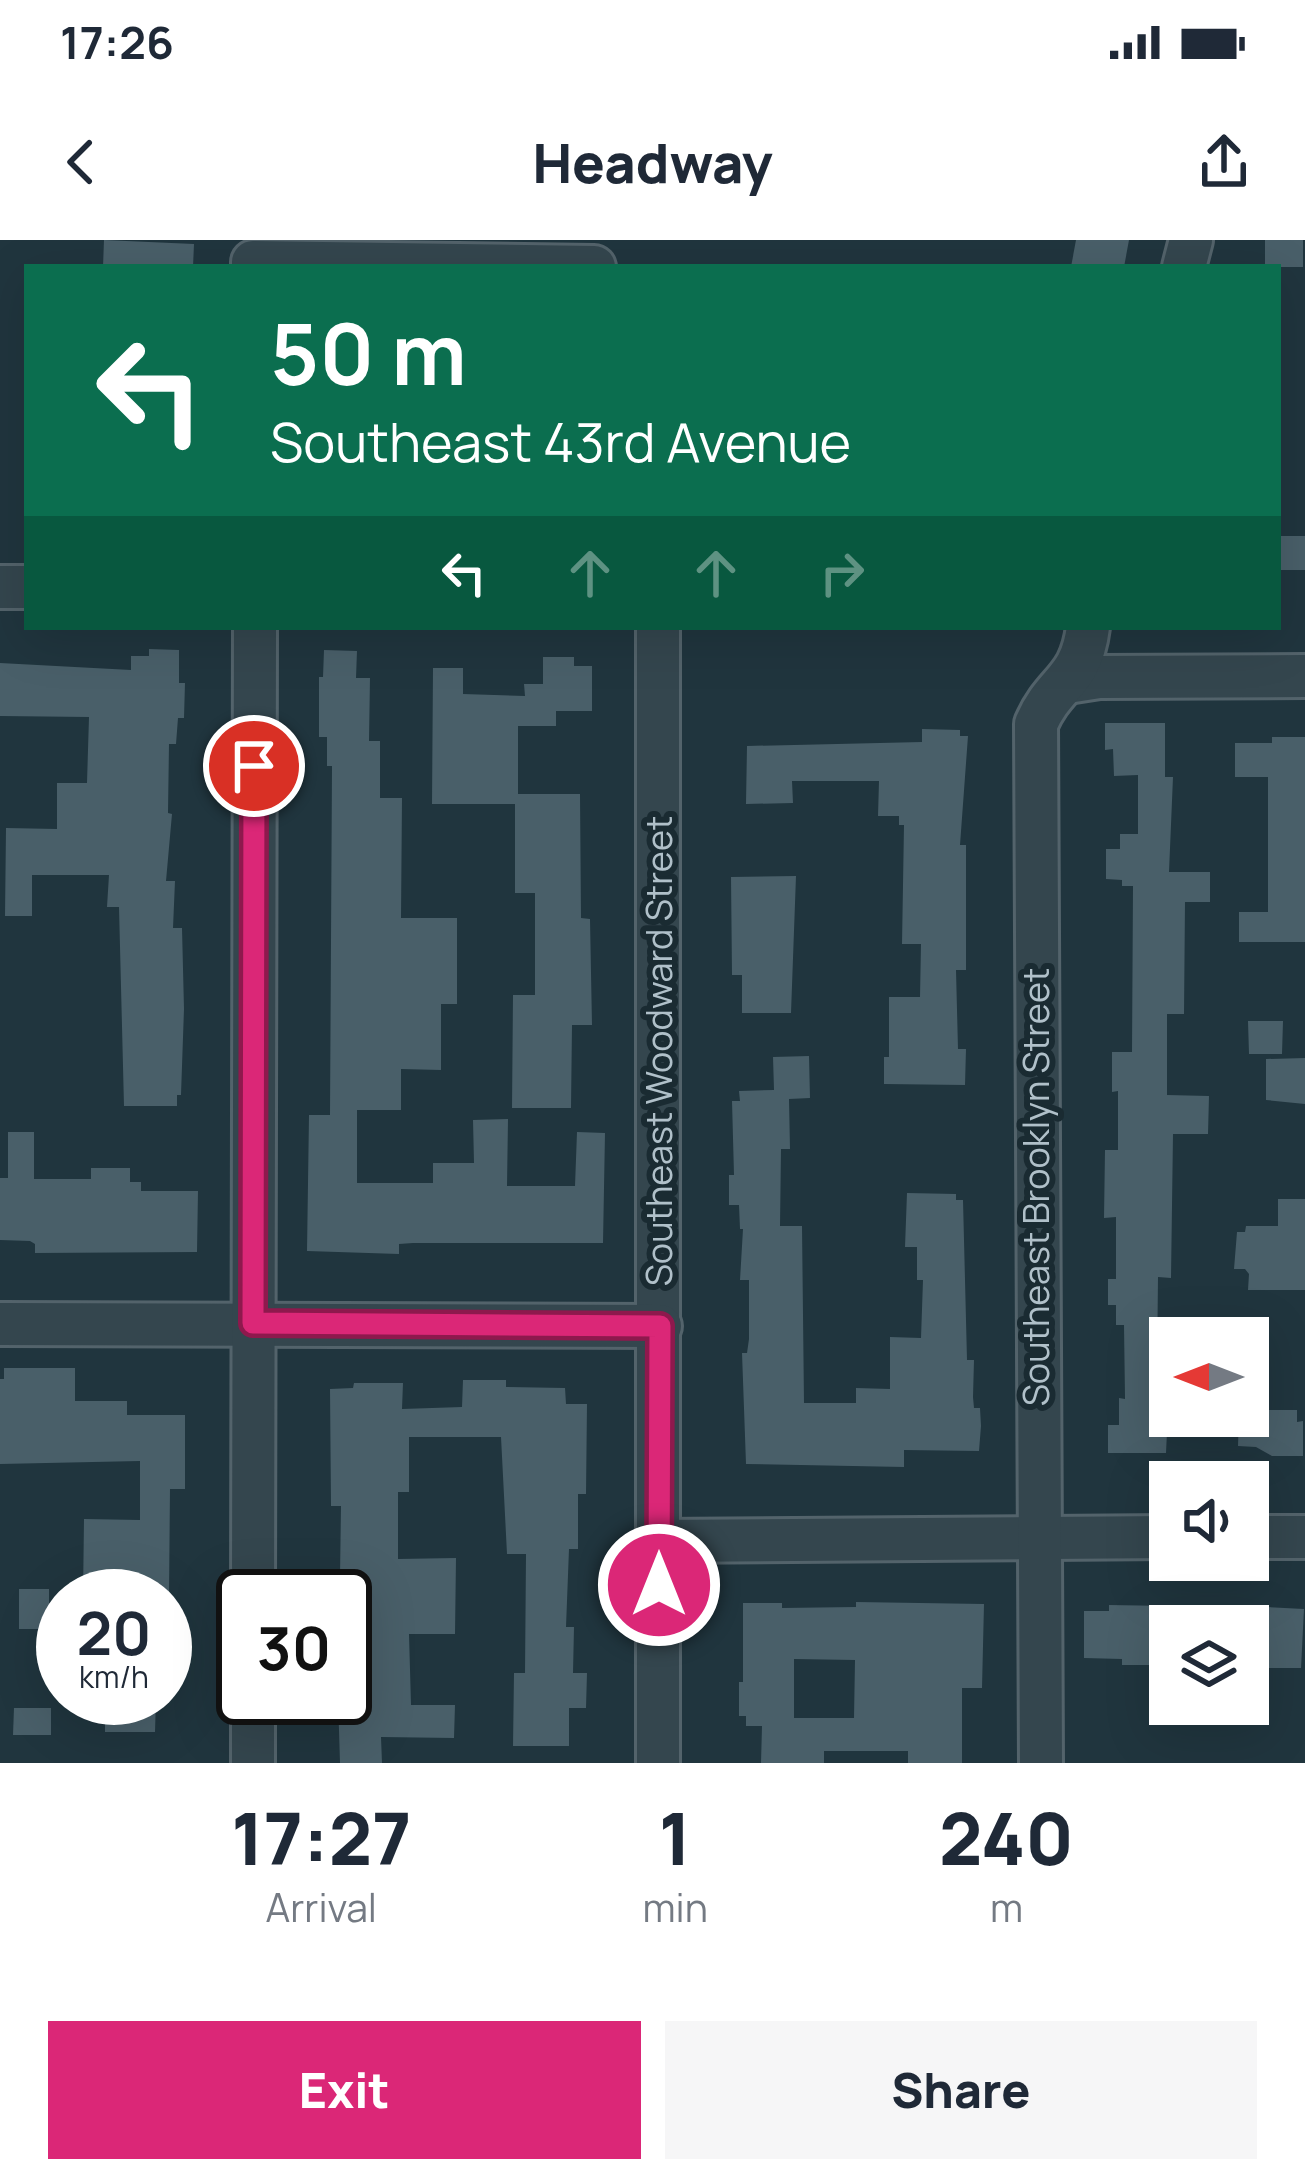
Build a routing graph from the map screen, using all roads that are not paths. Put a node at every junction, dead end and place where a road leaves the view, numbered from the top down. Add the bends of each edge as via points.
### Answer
1 (254, 630) edge
2 (658, 630) edge
3 (1087, 630) edge
4 (1305, 676) edge
5 (1067, 682) junction
6 (253, 1323) junction
7 (0, 1324) edge
8 (660, 1326) junction
9 (1269, 1537) edge
10 (1305, 1537) edge
11 (1037, 1538) junction
12 (1149, 1538) edge
13 (659, 1541) junction
14 (253, 1569) edge
15 (253, 1725) edge
16 (254, 1763) edge
17 (658, 1763) edge
18 (1041, 1763) edge

1 - 6 street
2 - 8 street, Southeast Woodward Street
3 - 5 street, Southeast Brooklyn Street
4 - 5 street
5 - 11 street, Southeast Brooklyn Street via 1036,724
6 - 7 street
6 - 8 street
6 - 14 street
8 - 13 street, Southeast Woodward Street
9 - 10 street
11 - 12 street
11 - 13 street
11 - 18 street, Southeast Brooklyn Street
13 - 17 street, Southeast Woodward Street
15 - 16 street

